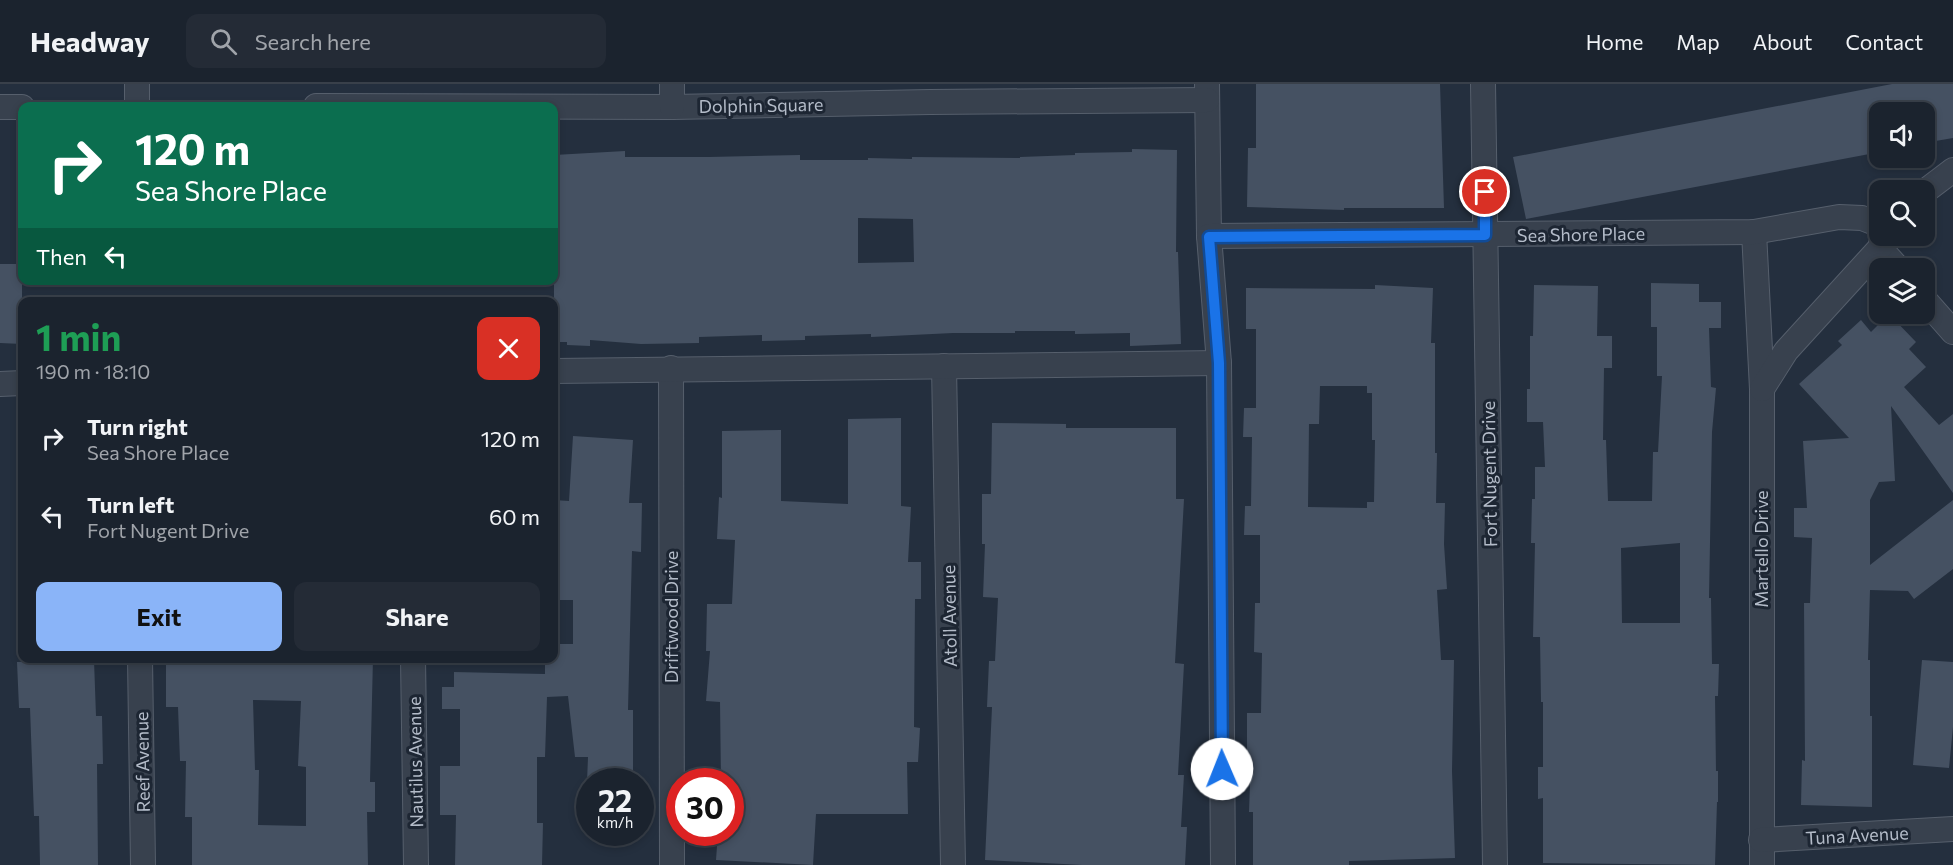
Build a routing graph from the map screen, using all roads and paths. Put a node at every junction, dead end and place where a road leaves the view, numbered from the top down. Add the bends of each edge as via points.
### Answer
1 (136, 84) edge
2 (1483, 84) edge
3 (1207, 92) edge
4 (930, 93) edge
5 (409, 95) edge
6 (672, 95) edge
7 (137, 102) edge
8 (350, 102) edge
9 (0, 107) edge
10 (18, 107) edge
11 (1953, 170) edge
12 (1935, 184) edge
13 (1869, 225) edge
14 (1754, 232) junction
15 (1485, 235) junction
16 (1209, 237) junction
17 (1873, 246) edge
18 (1935, 312) edge
19 (1953, 332) edge
20 (1219, 363) junction
21 (944, 366) junction
22 (671, 368) junction
23 (558, 371) edge
24 (18, 383) edge
25 (0, 384) edge
26 (1762, 389) junction
27 (140, 663) edge
28 (413, 663) edge
29 (1953, 829) edge
30 (1761, 840) junction
31 (143, 865) edge
32 (416, 865) edge
33 (672, 865) edge
34 (953, 865) edge
35 (1223, 865) edge
36 (1495, 865) edge
37 (1762, 865) edge

1 - 7 street
2 - 15 street, Fort Nugent Drive
3 - 4 street, Dolphin Square
3 - 16 street
4 - 6 street, Dolphin Square
5 - 6 street, Dolphin Square
5 - 8 street, Dolphin Square
9 - 10 street
11 - 12 street
13 - 14 street, Sea Shore Place via 1862,218 1839,217
14 - 15 street, Sea Shore Place
14 - 26 street, Martello Drive
15 - 16 street, Sea Shore Place
15 - 36 street, Fort Nugent Drive
16 - 20 street
17 - 26 street via 1786,351
18 - 19 street
20 - 21 street
20 - 35 street
21 - 22 street
21 - 34 street, Atoll Avenue
22 - 23 street
22 - 33 street, Driftwood Drive
24 - 25 street
26 - 30 street, Martello Drive
27 - 31 street, Reef Avenue
28 - 32 street, Nautilus Avenue
29 - 30 street, Tuna Avenue
30 - 37 street, Martello Drive

